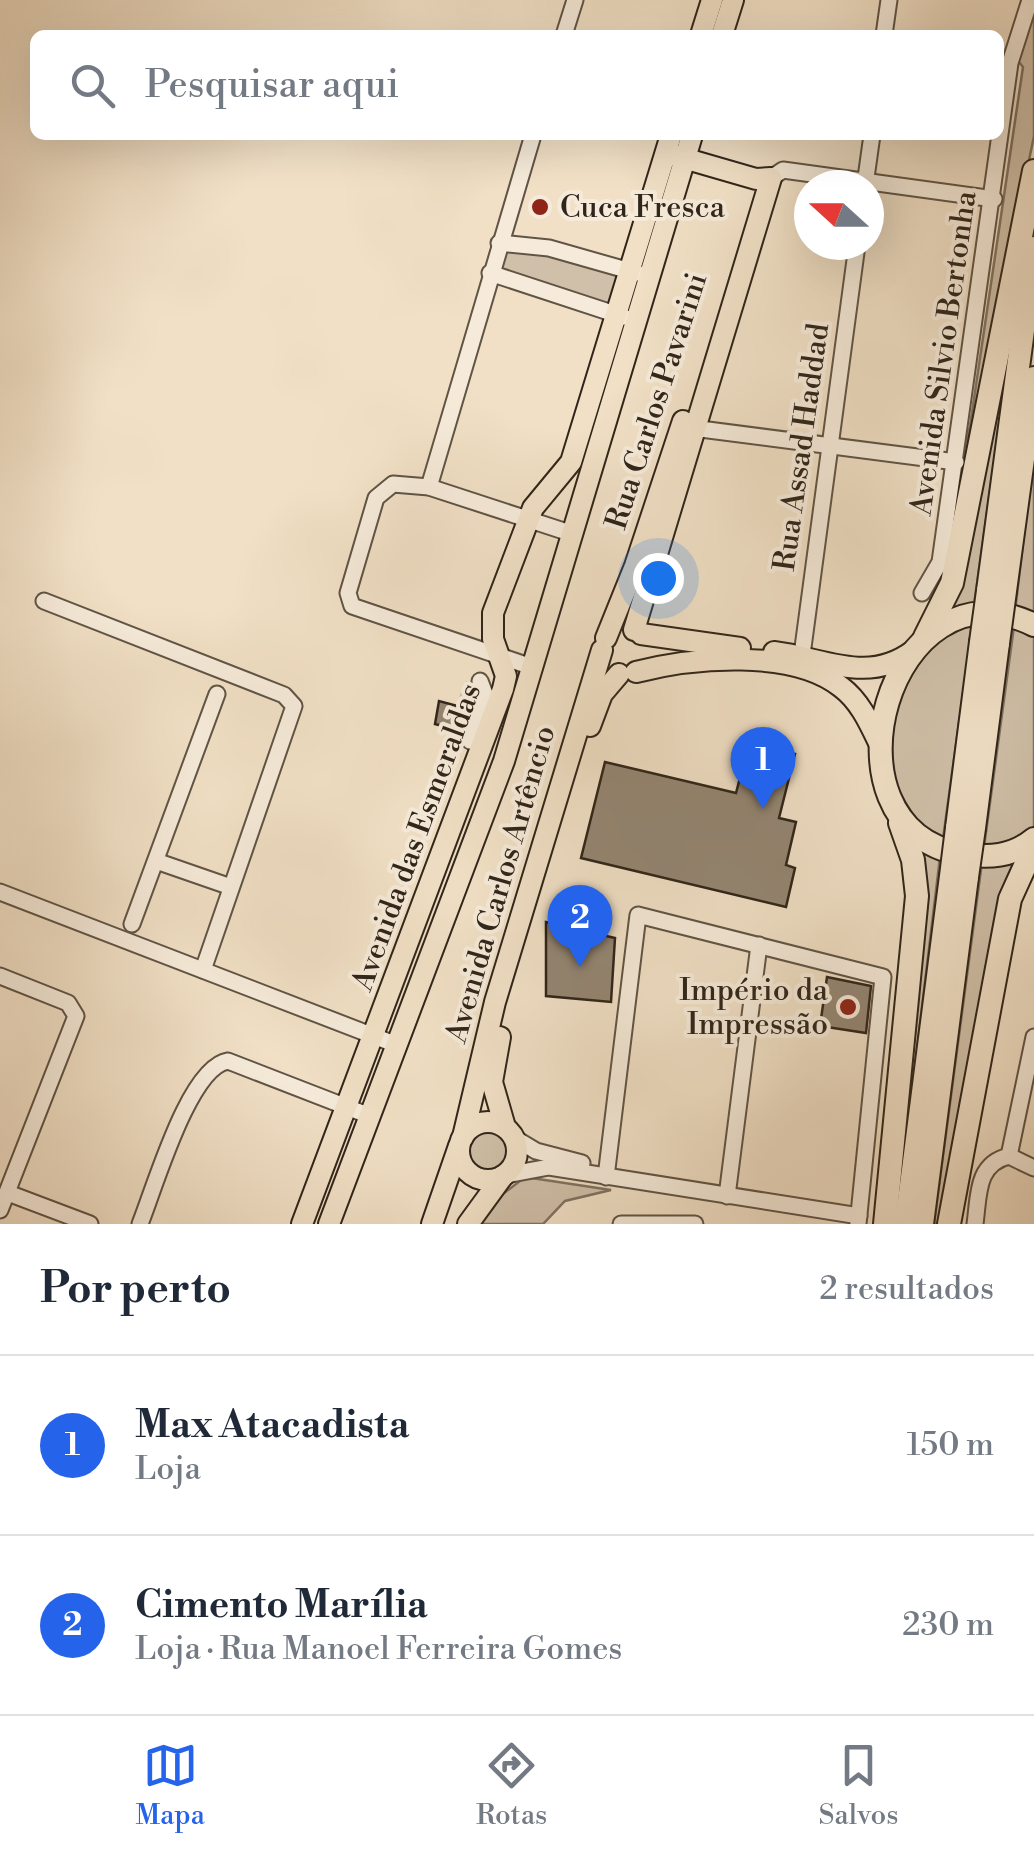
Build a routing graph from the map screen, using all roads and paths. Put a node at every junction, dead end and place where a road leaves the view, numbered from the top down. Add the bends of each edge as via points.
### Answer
1 (576, 0) edge
2 (712, 0) edge
3 (733, 0) edge
4 (889, 0) edge
5 (1030, 0) edge
6 (566, 30) edge
7 (703, 30) edge
8 (724, 30) edge
9 (885, 30) edge
10 (1004, 114) edge
11 (531, 140) edge
12 (871, 140) edge
13 (1001, 140) edge
14 (674, 149) edge
15 (868, 170) edge
16 (1034, 171) edge
17 (794, 172) edge
18 (763, 179) junction
19 (884, 184) edge
20 (994, 199) junction
21 (499, 243) junction
22 (1034, 248) edge
23 (855, 260) edge
24 (490, 272) junction
25 (640, 274) junction
26 (616, 315) junction
27 (638, 321) junction
28 (1034, 378) edge
29 (688, 428) junction
30 (828, 445) junction
31 (956, 462) junction
32 (430, 486) junction
33 (527, 520) junction
34 (574, 534) junction
35 (643, 569) junction
36 (996, 591) junction
37 (922, 592) dead end
38 (44, 602) dead end
39 (1034, 625) edge
40 (638, 632) junction
41 (920, 643) junction
42 (604, 644) junction
43 (493, 654) junction
44 (802, 656) junction
45 (532, 667) junction
46 (627, 673) junction
47 (216, 694) dead end
48 (471, 739) junction
49 (880, 745) junction
50 (898, 815) junction
51 (1034, 842) edge
52 (156, 861) junction
53 (959, 877) junction
54 (231, 887) junction
55 (0, 892) edge
56 (132, 924) dead end
57 (759, 945) junction
58 (202, 970) junction
59 (0, 976) edge
60 (374, 1037) junction
61 (1034, 1038) edge
62 (397, 1045) junction
63 (346, 1106) junction
64 (370, 1116) junction
65 (511, 1133) junction
66 (461, 1140) junction
67 (1009, 1156) junction
68 (1034, 1168) edge
69 (504, 1176) junction
70 (606, 1177) junction
71 (8, 1193) junction
72 (727, 1196) junction
73 (787, 1208) junction
74 (0, 1210) edge
75 (858, 1220) edge
76 (90, 1224) edge
77 (140, 1224) edge
78 (302, 1224) edge
79 (328, 1224) edge
80 (432, 1224) edge
81 (468, 1224) edge
82 (621, 1224) edge
83 (696, 1224) edge
84 (820, 1224) edge
85 (841, 1224) edge
86 (885, 1224) edge
87 (906, 1224) edge
88 (922, 1224) edge
89 (949, 1224) edge
90 (975, 1224) edge

1 - 6 street
2 - 7 main road
3 - 8 main road
4 - 9 street
5 - 10 street, Avenida Silvio Bertonha via 1010,63
11 - 21 street
12 - 15 street
13 - 20 street, Avenida Silvio Bertonha
14 - 18 main road
14 - 25 main road, Avenida das Esmeraldas
16 - 41 highway via 952,582
17 - 18 street
18 - 29 main road, Rua Carlos Pavarini
19 - 20 street
20 - 31 street, Avenida Silvio Bertonha
21 - 24 street
21 - 25 street via 549,248
22 - 36 highway
23 - 30 street, Rua Assad Haddad
24 - 26 street
24 - 32 street
25 - 26 main road, Avenida das Esmeraldas
25 - 27 main road, Avenida das Esmeraldas
26 - 27 street
26 - 33 main road, Avenida das Esmeraldas via 571,462
27 - 34 main road, Avenida das Esmeraldas
28 - 36 highway
29 - 30 street
29 - 35 main road, Rua Carlos Pavarini
30 - 31 street
30 - 44 street, Rua Assad Haddad
31 - 37 street, Avenida Silvio Bertonha via 940,562
32 - 33 street
32 - 43 street via 405,483 376,498 348,593 352,606
33 - 34 street
33 - 43 main road, Avenida das Esmeraldas via 492,612
34 - 45 main road, Avenida das Esmeraldas
35 - 40 main road, Rua Carlos Pavarini
35 - 42 main road, Rua Carlos Pavarini
36 - 53 highway, bridge
38 - 54 street via 291,700 293,716
39 - 41 highway via 972,615 947,621
40 - 42 main road via 619,629
40 - 44 main road
40 - 46 main road via 648,654
41 - 44 main road via 888,666 864,670
41 - 49 highway via 890,694
42 - 46 main road via 606,665
42 - 66 main road, Avenida Carlos Artêncio via 500,985
43 - 45 street
43 - 48 street via 476,683 485,694
43 - 48 main road, Avenida das Esmeraldas via 506,676
45 - 62 main road, Avenida das Esmeraldas
46 - 49 main road via 720,658 786,666 826,678 854,698
46 - 65 main road, Avenida Carlos Artêncio via 596,705 513,985 492,1082
47 - 52 street
48 - 60 main road, Avenida das Esmeraldas
49 - 50 highway
50 - 51 highway via 920,840 962,854 1002,856
50 - 86 highway via 917,896
51 - 89 highway via 1010,899
52 - 54 street
52 - 56 street
53 - 87 highway
53 - 88 highway
54 - 58 street
55 - 58 street
57 - 70 street via 638,915
57 - 72 street
57 - 75 street via 880,973 884,983
58 - 60 street
59 - 71 street via 68,1003 76,1016
60 - 62 street
60 - 63 main road, Avenida das Esmeraldas
61 - 67 street
62 - 64 main road, Avenida das Esmeraldas
63 - 64 street
63 - 77 street via 219,1062 199,1079
63 - 78 main road, Avenida das Esmeraldas
64 - 79 main road, Avenida das Esmeraldas
65 - 66 main road via 482,1122
65 - 69 main road via 517,1159
65 - 70 street via 536,1151 593,1166
66 - 69 main road via 461,1161 471,1175
66 - 80 main road, Avenida Carlos Artêncio
67 - 68 street
67 - 90 street via 990,1163 982,1176
69 - 70 street via 550,1167
69 - 81 main road
70 - 72 street
71 - 74 street
71 - 76 street
72 - 73 street
73 - 75 street
73 - 84 street
75 - 85 street
82 - 83 street

